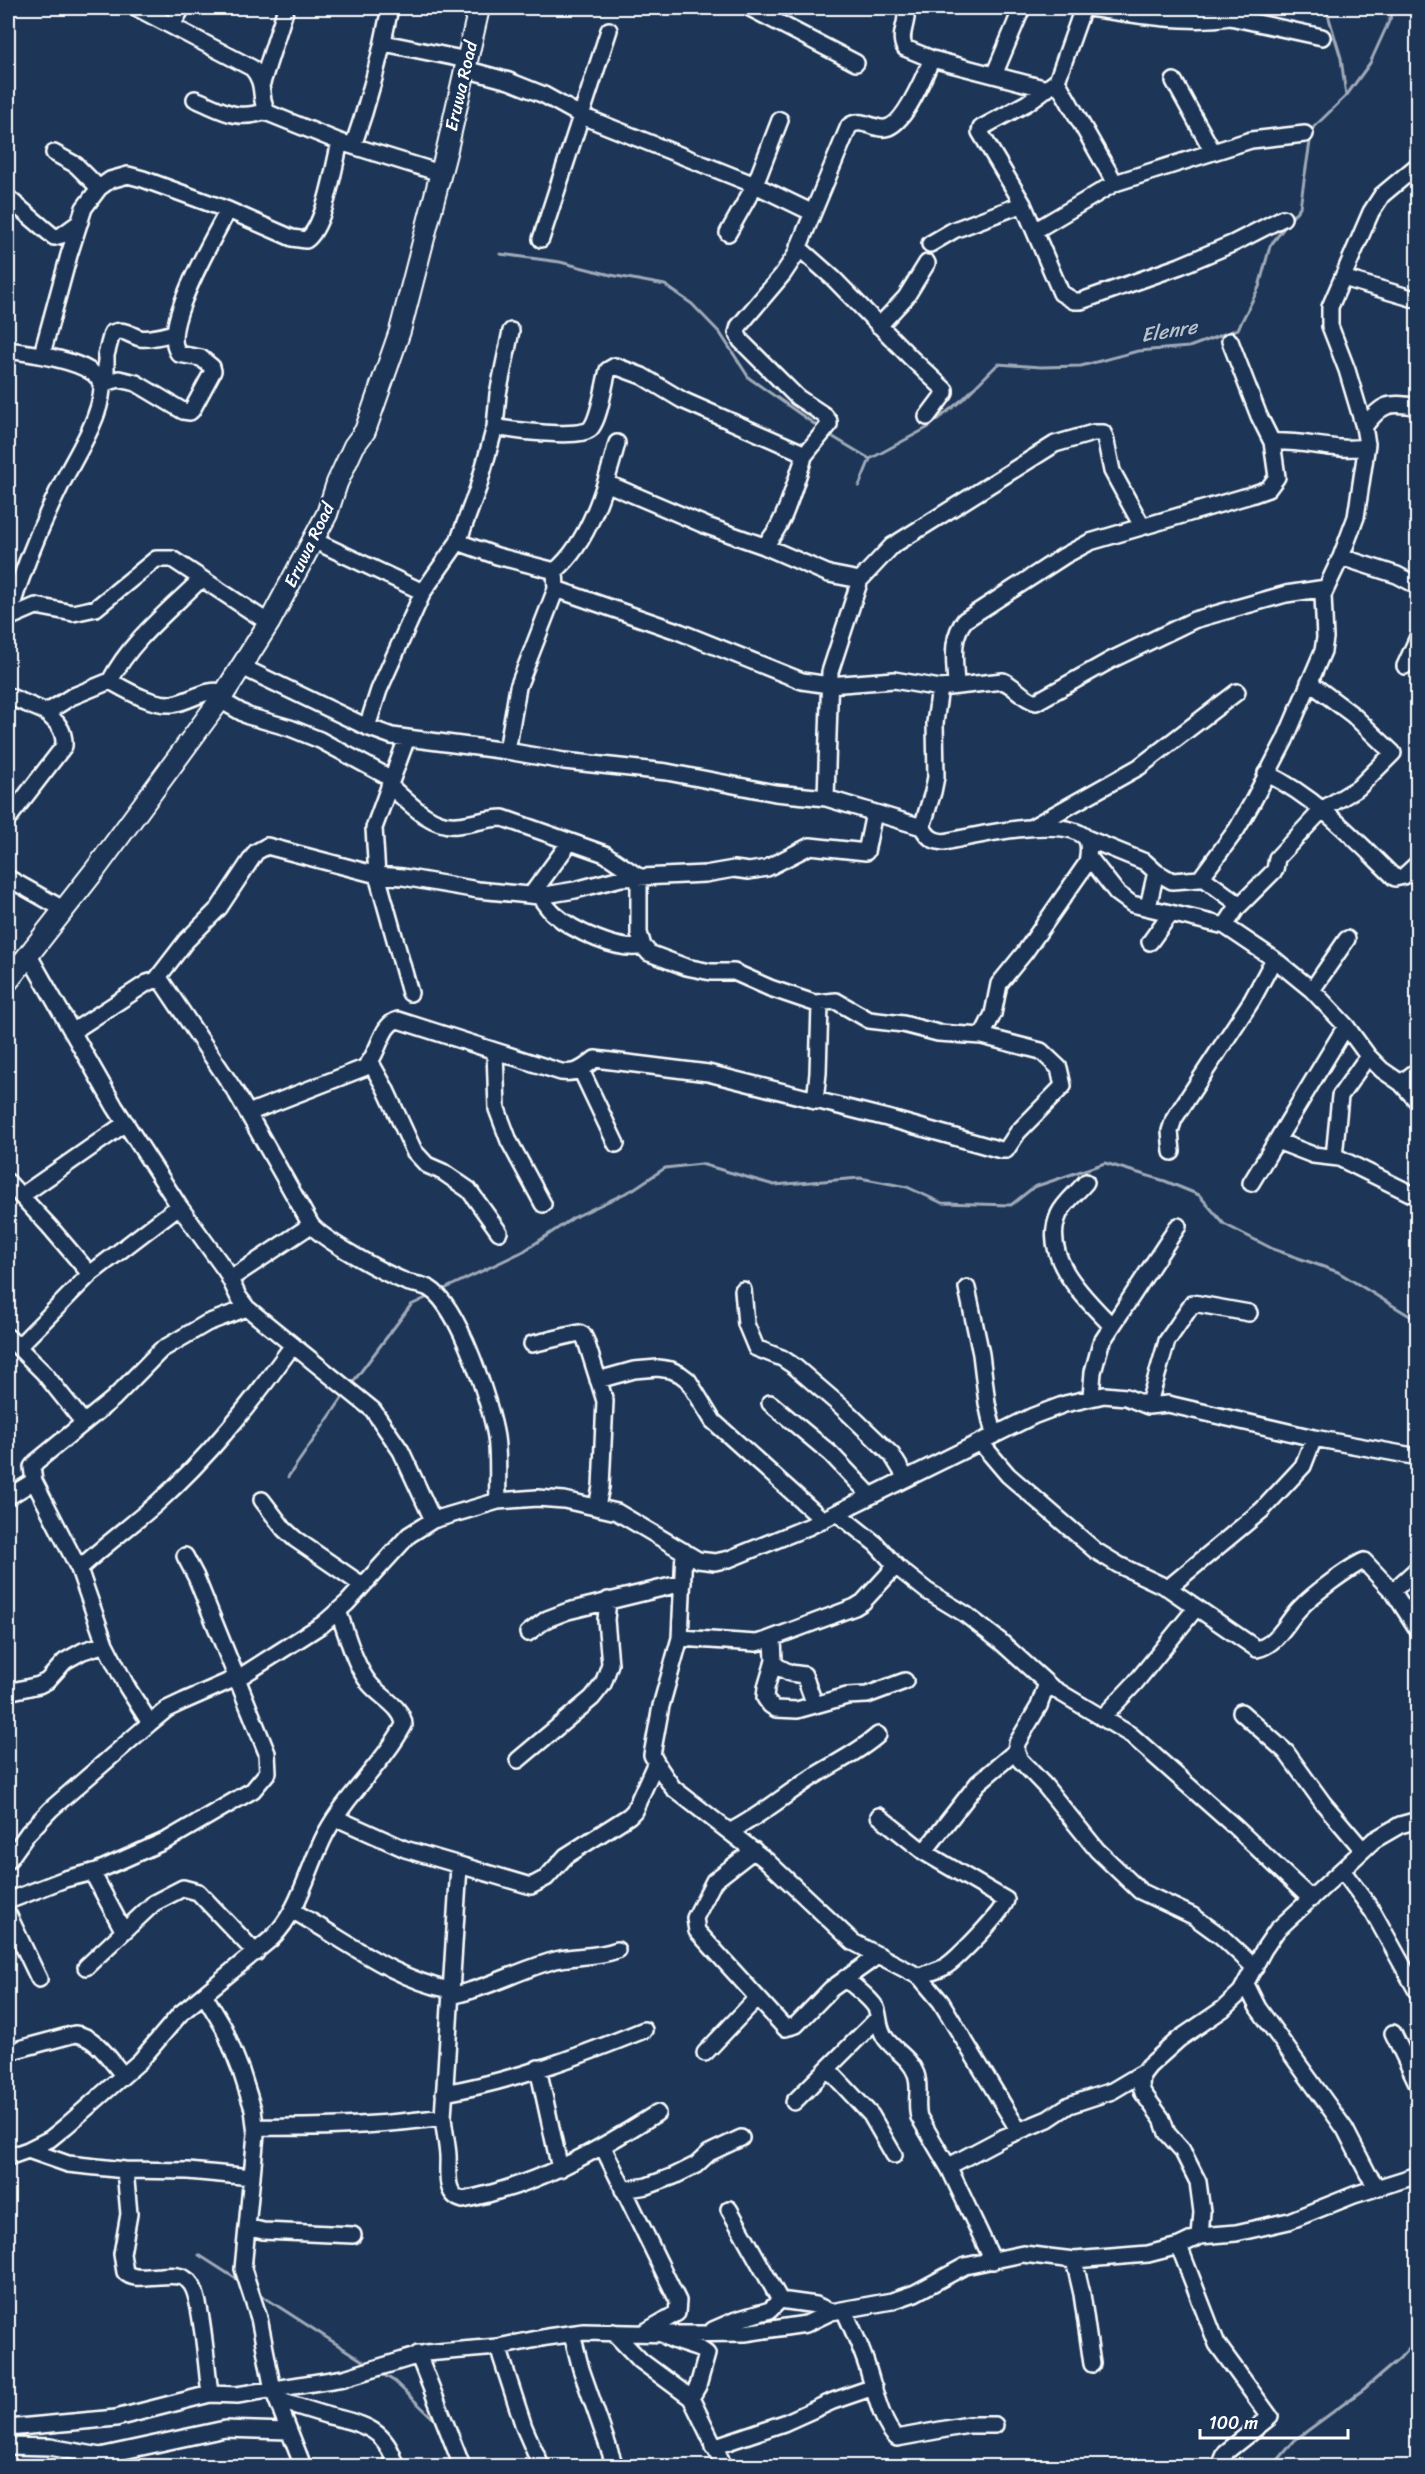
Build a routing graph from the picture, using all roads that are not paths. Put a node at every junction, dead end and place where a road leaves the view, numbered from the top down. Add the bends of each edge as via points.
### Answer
1 (137, 8) edge
2 (182, 8) edge
3 (286, 8) edge
4 (390, 8) edge
5 (479, 8) edge
6 (750, 8) edge
7 (1022, 8) edge
8 (1083, 8) edge
9 (1088, 8) edge
10 (907, 9) edge
11 (1232, 12) edge
12 (172, 25) junction
13 (609, 30) dead end
14 (1322, 37) dead end
15 (384, 43) junction
16 (932, 59) junction
17 (856, 63) dead end
18 (466, 64) junction
19 (994, 75) junction
20 (1174, 81) dead end
21 (262, 83) junction
22 (1052, 85) junction
23 (195, 99) dead end
24 (266, 111) junction
25 (582, 116) junction
26 (780, 120) dead end
27 (1305, 134) dead end
28 (346, 144) junction
29 (1213, 152) junction
30 (54, 153) dead end
31 (1418, 165) edge
32 (441, 173) junction
33 (1115, 183) junction
34 (755, 185) junction
35 (99, 188) junction
36 (8, 198) edge
37 (1023, 204) junction
38 (228, 210) junction
39 (811, 212) junction
40 (1283, 218) dead end
41 (80, 222) junction
42 (1036, 230) junction
43 (728, 233) dead end
44 (542, 239) dead end
45 (930, 244) dead end
46 (798, 247) junction
47 (927, 263) dead end
48 (1343, 278) junction
49 (1418, 300) edge
50 (879, 326) junction
51 (511, 331) dead end
52 (174, 333) junction
53 (1230, 341) dead end
54 (8, 350) edge
55 (42, 354) junction
56 (103, 383) junction
57 (1418, 407) edge
58 (927, 417) dead end
59 (495, 427) junction
60 (1364, 427) junction
61 (1272, 442) junction
62 (617, 443) dead end
63 (1366, 447) junction
64 (804, 456) junction
65 (606, 483) junction
66 (1142, 526) junction
67 (313, 540) junction
68 (458, 542) junction
69 (764, 546) junction
70 (1341, 557) junction
71 (555, 571) junction
72 (201, 579) junction
73 (860, 580) junction
74 (1418, 586) edge
75 (1326, 588) junction
76 (556, 589) junction
77 (423, 592) junction
78 (269, 623) junction
79 (1418, 637) edge
80 (1405, 666) dead end
81 (242, 668) junction
82 (110, 681) junction
83 (1309, 682) junction
84 (829, 685) junction
85 (956, 685) junction
86 (940, 688) junction
87 (1237, 692) dead end
88 (8, 696) edge
89 (223, 697) junction
90 (44, 711) junction
91 (367, 727) junction
92 (407, 738) junction
93 (507, 751) junction
94 (1266, 773) junction
95 (391, 782) junction
96 (826, 798) junction
97 (1323, 809) junction
98 (874, 813) junction
99 (8, 819) edge
100 (922, 827) junction
101 (1032, 827) junction
102 (1086, 838) junction
103 (570, 842) junction
104 (1088, 856) junction
105 (1418, 863) edge
106 (1156, 872) junction
107 (377, 876) junction
108 (639, 877) junction
109 (1203, 877) junction
110 (8, 878) edge
111 (535, 896) junction
112 (1240, 905) junction
113 (1148, 907) junction
114 (63, 909) junction
115 (1170, 914) junction
116 (1225, 926) junction
117 (1347, 939) dead end
118 (1150, 942) dead end
119 (643, 946) junction
120 (28, 954) junction
121 (1274, 959) junction
122 (156, 980) junction
123 (8, 981) edge
124 (1312, 990) junction
125 (410, 993) dead end
126 (816, 1003) junction
127 (1347, 1026) junction
128 (72, 1032) junction
129 (982, 1036) junction
130 (495, 1051) junction
131 (1368, 1056) junction
132 (371, 1063) junction
133 (582, 1070) junction
134 (1418, 1070) edge
135 (1401, 1083) junction
136 (815, 1101) junction
137 (1418, 1102) edge
138 (248, 1113) junction
139 (126, 1123) junction
140 (1276, 1141) junction
141 (616, 1144) dead end
142 (1172, 1152) dead end
143 (1334, 1157) junction
144 (8, 1182) edge
145 (1086, 1182) dead end
146 (1251, 1183) dead end
147 (21, 1196) junction
148 (1418, 1197) edge
149 (543, 1204) dead end
150 (179, 1206) junction
151 (310, 1225) junction
152 (1178, 1226) dead end
153 (499, 1232) dead end
154 (90, 1274) junction
155 (230, 1279) junction
156 (967, 1288) dead end
157 (743, 1290) dead end
158 (247, 1308) junction
159 (1250, 1313) dead end
160 (1111, 1325) junction
161 (13, 1342) edge
162 (532, 1344) dead end
163 (293, 1346) junction
164 (598, 1380) junction
165 (1090, 1396) junction
166 (770, 1403) dead end
167 (1148, 1406) junction
168 (84, 1423) junction
169 (994, 1435) junction
170 (1314, 1438) junction
171 (980, 1442) junction
172 (1418, 1457) edge
173 (906, 1478) junction
174 (34, 1481) junction
175 (871, 1496) junction
176 (8, 1497) edge
177 (262, 1500) dead end
178 (498, 1502) junction
179 (597, 1506) junction
180 (830, 1516) junction
181 (433, 1520) junction
182 (684, 1551) junction
183 (184, 1556) dead end
184 (896, 1566) junction
185 (1418, 1568) edge
186 (79, 1569) junction
187 (683, 1583) junction
188 (362, 1585) junction
189 (1168, 1588) junction
190 (1394, 1593) junction
191 (608, 1600) junction
192 (1196, 1608) junction
193 (338, 1611) junction
194 (1418, 1630) edge
195 (528, 1633) dead end
196 (680, 1638) junction
197 (773, 1638) junction
198 (105, 1644) junction
199 (773, 1664) junction
200 (236, 1678) junction
201 (905, 1681) dead end
202 (1047, 1683) junction
203 (8, 1692) edge
204 (815, 1705) junction
205 (1241, 1712) dead end
206 (1102, 1718) junction
207 (150, 1723) junction
208 (878, 1735) dead end
209 (1016, 1751) junction
210 (518, 1760) dead end
211 (656, 1762) junction
212 (879, 1816) dead end
213 (336, 1818) junction
214 (1418, 1820) edge
215 (732, 1831) junction
216 (754, 1850) junction
217 (1363, 1850) junction
218 (924, 1852) junction
219 (8, 1861) edge
220 (459, 1866) junction
221 (1342, 1870) junction
222 (92, 1872) junction
223 (1311, 1899) junction
224 (8, 1901) edge
225 (293, 1911) junction
226 (8, 1914) edge
227 (123, 1930) junction
228 (859, 1946) junction
229 (617, 1950) dead end
230 (256, 1953) junction
231 (879, 1955) junction
232 (86, 1967) dead end
233 (858, 1968) junction
234 (1255, 1968) junction
235 (920, 1977) junction
236 (845, 1978) junction
237 (39, 1980) dead end
238 (1246, 1984) junction
239 (450, 1993) junction
240 (1418, 1993) edge
241 (205, 1996) junction
242 (757, 1998) junction
243 (877, 2019) junction
244 (645, 2030) dead end
245 (1393, 2033) dead end
246 (8, 2052) edge
247 (705, 2053) dead end
248 (538, 2068) junction
249 (829, 2070) junction
250 (1144, 2072) junction
251 (123, 2075) junction
252 (1418, 2085) edge
253 (444, 2093) junction
254 (794, 2102) dead end
255 (657, 2113) dead end
256 (443, 2117) junction
257 (255, 2127) junction
258 (1019, 2131) junction
259 (741, 2138) dead end
260 (603, 2147) junction
261 (28, 2150) junction
262 (894, 2155) dead end
263 (8, 2156) edge
264 (560, 2169) junction
265 (125, 2170) junction
266 (950, 2170) junction
267 (1418, 2175) edge
268 (252, 2177) junction
269 (647, 2186) junction
270 (1378, 2188) junction
271 (623, 2190) junction
272 (729, 2209) dead end
273 (633, 2211) junction
274 (247, 2227) junction
275 (353, 2235) dead end
276 (1200, 2236) junction
277 (1179, 2246) junction
278 (1074, 2260) junction
279 (993, 2261) junction
280 (780, 2300) junction
281 (838, 2311) junction
282 (677, 2313) junction
283 (613, 2332) junction
284 (709, 2332) junction
285 (643, 2333) junction
286 (573, 2334) junction
287 (662, 2334) junction
288 (686, 2334) junction
289 (498, 2347) junction
290 (418, 2354) junction
291 (1092, 2364) dead end
292 (874, 2387) junction
293 (210, 2394) junction
294 (275, 2395) junction
295 (691, 2398) junction
296 (996, 2425) dead end
297 (8, 2427) edge
298 (288, 2431) junction
299 (8, 2446) edge
300 (713, 2447) junction
301 (303, 2466) edge
302 (396, 2466) edge
303 (462, 2466) edge
304 (541, 2466) edge
305 (615, 2466) edge
306 (724, 2466) edge
307 (1220, 2466) edge

1 - 12 street
2 - 12 street
3 - 21 street
4 - 15 street
5 - 18 main road, Eruwa Road
6 - 17 street
7 - 19 street
8 - 22 street
9 - 11 street via 1207,19
10 - 16 street via 902,44
11 - 14 street
12 - 21 street via 252,68
13 - 25 street
15 - 18 street
15 - 28 street via 362,121
16 - 19 street
16 - 39 street via 908,108 892,125 882,129 859,122 849,126
18 - 25 street via 544,95
18 - 32 main road, Eruwa Road
19 - 22 street
20 - 29 street
21 - 24 street
22 - 33 street
22 - 37 street via 981,128
23 - 24 street via 239,117
24 - 28 street
25 - 34 street
25 - 44 street
26 - 34 street
27 - 29 street via 1263,138
28 - 32 street
28 - 38 street via 320,221 306,240 291,238
29 - 33 street
30 - 35 street via 76,165
31 - 48 street via 1382,195
32 - 67 main road, Eruwa Road via 390,364 365,431 354,446
33 - 42 street
34 - 39 street
34 - 43 street
35 - 38 street via 128,175
35 - 41 street via 84,208
36 - 41 street via 54,237
37 - 42 street
37 - 45 street via 954,230
38 - 52 street via 188,290
39 - 46 street
40 - 42 street via 1180,266 1081,301 1061,293
41 - 55 street
46 - 50 street
46 - 64 street via 783,274 737,333 796,397 829,421 830,425
47 - 50 street via 906,297
48 - 49 street
48 - 60 street via 1329,317
50 - 58 street via 945,390
51 - 59 street
52 - 56 street via 142,339 128,332 112,333
52 - 56 street via 179,354 201,358 213,371 190,412 136,383 118,379
53 - 61 street
54 - 55 street
55 - 56 street via 93,372
56 - 72 street via 89,429 20,577 8,618 36,606 73,613 96,608 156,559 172,559
57 - 60 street via 1388,404 1376,411
59 - 64 street via 538,432 589,431 608,370 615,366 642,376 682,400 795,448
59 - 68 street
60 - 63 street
61 - 63 street via 1293,440 1347,449
61 - 66 street via 1277,477 1268,489
62 - 65 street
63 - 70 street via 1359,505
64 - 69 street via 780,523
65 - 69 street
65 - 71 street via 572,554
66 - 73 street via 1112,471 1103,433 1093,433 1055,444 892,546
66 - 85 street via 1090,542 965,620 954,642
67 - 77 street
67 - 78 main road, Eruwa Road
68 - 71 street
68 - 77 street
69 - 73 street via 829,574
70 - 74 street
70 - 75 street
71 - 76 street
72 - 78 street
72 - 82 street via 136,642
73 - 84 street via 832,664
75 - 83 street via 1322,600 1323,651
75 - 85 street via 1286,594 1194,620 1036,702 1003,681
76 - 84 street via 680,632 802,681
76 - 93 street via 518,687
77 - 91 street via 379,690
78 - 81 main road, Eruwa Road
79 - 80 street
81 - 89 main road, Eruwa Road
81 - 91 street
82 - 89 street via 160,703 189,700 213,690
82 - 90 street
83 - 94 street via 1285,740
83 - 97 street via 1353,715 1393,753 1358,788
84 - 86 street via 894,680
84 - 96 street
85 - 86 street
86 - 100 street via 935,723 936,777
87 - 101 street via 1139,766
88 - 90 street
89 - 95 street via 248,716 320,740
89 - 114 main road, Eruwa Road
90 - 99 street via 65,735 64,746
91 - 92 street
92 - 93 street
92 - 95 street
93 - 96 street
94 - 97 street
94 - 109 street via 1237,829
95 - 103 street via 414,807 443,824 504,818
95 - 107 street via 374,828
96 - 98 street
97 - 105 street via 1395,878 1404,876
97 - 112 street via 1277,858 1275,870
98 - 100 street
98 - 108 street via 866,852 810,846 767,868
100 - 101 street via 927,836 944,842
101 - 102 street via 1072,829
102 - 104 street
102 - 106 street via 1145,862
103 - 108 street via 605,855
103 - 111 street
104 - 113 street via 1122,898
104 - 129 street via 1039,933 999,984 993,1014
106 - 109 street via 1172,881
106 - 113 street
107 - 111 street
107 - 122 street via 267,846 260,848 219,908 186,941
107 - 125 street
108 - 111 street
108 - 119 street via 639,933
109 - 112 street
110 - 114 street
111 - 119 street via 554,915 605,943 635,949
112 - 116 street
113 - 115 street
114 - 120 main road, Eruwa Road
115 - 116 street
115 - 118 street
116 - 121 street
117 - 124 street
119 - 126 street via 667,962 711,972 734,972
120 - 123 main road, Eruwa Road
120 - 128 street
121 - 124 street
121 - 142 street via 1173,1119
122 - 128 street
122 - 138 street via 162,982
124 - 127 street
126 - 129 street via 836,1001 869,1020 938,1033
126 - 136 street via 821,1012
127 - 131 street
127 - 140 street
128 - 139 street
129 - 136 street via 1041,1052 1063,1076 1060,1091 1018,1132 1006,1150
130 - 132 street via 398,1020 386,1026
130 - 133 street via 561,1072
130 - 149 street via 497,1109 508,1141
131 - 135 street
131 - 143 street via 1340,1096
132 - 138 street
132 - 153 street via 414,1151 427,1165 469,1190
133 - 136 street via 595,1059 665,1067 708,1073
133 - 141 street
134 - 135 street
135 - 137 street
138 - 151 street
139 - 147 street
139 - 150 street
140 - 143 street via 1313,1155
140 - 146 street
143 - 148 street
144 - 147 street
145 - 160 street via 1060,1212 1056,1238 1064,1271
147 - 154 street
150 - 154 street
150 - 155 street
151 - 155 street
151 - 178 street via 404,1281 430,1289 455,1320 486,1400 496,1441
152 - 160 street
154 - 161 street
155 - 158 street
156 - 169 street
157 - 173 street via 746,1324 756,1348 794,1366 843,1408 892,1455
158 - 163 street
158 - 168 street via 207,1323 161,1350
159 - 167 street via 1193,1303 1167,1341
160 - 165 street via 1101,1343
161 - 168 street
162 - 164 street via 583,1335
163 - 181 street via 373,1410 401,1450
163 - 186 street via 217,1443 156,1504
164 - 179 street via 605,1401
164 - 180 street via 658,1368 680,1374 688,1380 713,1421
165 - 167 street via 1126,1397
165 - 169 street
166 - 175 street via 831,1454
167 - 170 street via 1168,1404
168 - 174 street via 36,1462 32,1467
169 - 171 street
170 - 172 street
170 - 189 street via 1303,1466 1262,1510
171 - 173 street
171 - 189 street via 1008,1475 1096,1551
173 - 175 street
174 - 176 street
174 - 186 street
175 - 180 street
177 - 188 street via 295,1539
178 - 179 street via 537,1498
178 - 181 street
179 - 182 street via 617,1512
180 - 182 street via 729,1559 707,1563
180 - 184 street via 876,1544
181 - 188 street via 409,1535
182 - 187 street
183 - 200 street
184 - 197 street via 855,1607
184 - 202 street via 1000,1641
185 - 190 street
186 - 198 street
187 - 191 street
187 - 196 street
188 - 193 street
189 - 192 street
190 - 192 street via 1364,1561 1300,1607 1278,1635 1257,1649
190 - 194 street
191 - 195 street via 547,1619
191 - 210 street via 610,1664 603,1684 592,1698
192 - 206 street
193 - 200 street via 282,1652
193 - 213 street via 367,1681 396,1708 404,1725
196 - 197 street via 756,1642
196 - 211 street via 660,1706 652,1755
197 - 199 street
198 - 203 street via 66,1661 39,1685
198 - 207 street
199 - 204 street via 804,1675
199 - 204 street via 766,1688 766,1702 770,1706 784,1711
200 - 207 street via 167,1709
200 - 222 street via 267,1753 268,1772 262,1781 169,1839
201 - 204 street via 867,1695
202 - 206 street
202 - 209 street
205 - 217 street via 1286,1752
206 - 223 street via 1151,1752
207 - 219 street via 51,1809
208 - 215 street
209 - 218 street via 978,1783
209 - 234 street via 1097,1850 1140,1892 1193,1916 1222,1936
211 - 215 street via 673,1788
211 - 220 street via 634,1811 566,1856 540,1882 531,1886
212 - 218 street
213 - 220 street via 405,1849
213 - 225 street
214 - 217 street via 1386,1832
215 - 216 street
216 - 228 street
216 - 242 street via 714,1881 695,1918 698,1931
217 - 221 street
218 - 235 street via 1006,1900 1006,1905 955,1959
220 - 239 street
221 - 223 street
221 - 240 street via 1373,1912
222 - 224 street
222 - 227 street
223 - 234 street via 1277,1930
225 - 230 street via 285,1925
225 - 239 street via 373,1961
226 - 237 street
227 - 230 street via 154,1903 175,1891 191,1888
227 - 232 street
228 - 231 street
228 - 233 street
229 - 239 street via 555,1960 494,1985
230 - 241 street
231 - 233 street
231 - 235 street
233 - 236 street
234 - 238 street
235 - 258 street via 941,2002
236 - 242 street via 790,2028 785,2028
236 - 243 street via 875,2007
238 - 250 street via 1223,2009 1179,2039
238 - 270 street via 1258,2008 1346,2129
239 - 253 street
241 - 251 street via 180,2014
241 - 257 street via 224,2028 241,2071
242 - 247 street
243 - 249 street
243 - 266 street via 885,2038 913,2067 919,2117
244 - 248 street
245 - 252 street
246 - 251 street via 82,2035 92,2040
248 - 253 street
248 - 264 street
249 - 254 street
249 - 262 street via 871,2115
250 - 258 street via 1112,2091 1068,2105
250 - 276 street via 1143,2093 1182,2150 1198,2182
251 - 261 street via 51,2139
253 - 256 street
255 - 260 street
256 - 257 street via 355,2127
256 - 264 street via 448,2182 457,2199 488,2195
257 - 268 street
258 - 266 street via 956,2162
259 - 269 street via 709,2153 686,2171
260 - 264 street
260 - 271 street
261 - 263 street
261 - 265 street via 68,2164
265 - 268 street
265 - 293 street via 129,2214 122,2254 125,2272 132,2277 173,2275 191,2284 201,2321
266 - 279 street
267 - 270 street
268 - 274 street
269 - 271 street
269 - 273 street
270 - 276 street via 1289,2221 1236,2234
271 - 273 street
272 - 280 street
273 - 282 street via 676,2293
274 - 275 street
274 - 294 street via 243,2269 259,2318
276 - 277 street
277 - 278 street via 1148,2254
277 - 307 street via 1217,2344 1270,2417 1226,2452
278 - 279 street via 1023,2254
278 - 291 street
279 - 281 street via 954,2271 892,2301
280 - 281 street
280 - 284 street via 770,2310 736,2319
281 - 284 street via 789,2327 745,2333
281 - 292 street
282 - 285 street
282 - 288 street
283 - 285 street
283 - 286 street
283 - 295 street via 641,2361
284 - 288 street
285 - 287 street
286 - 289 street
286 - 305 street
287 - 288 street
287 - 295 street via 707,2354
289 - 290 street
289 - 304 street
290 - 294 street
290 - 303 street
292 - 296 street via 882,2413 897,2438 968,2425
292 - 300 street
293 - 294 street
293 - 297 street via 116,2418
294 - 298 street
294 - 302 street via 361,2423 386,2441
295 - 300 street
298 - 299 street via 225,2429 100,2456 50,2447
298 - 301 street
300 - 306 street

